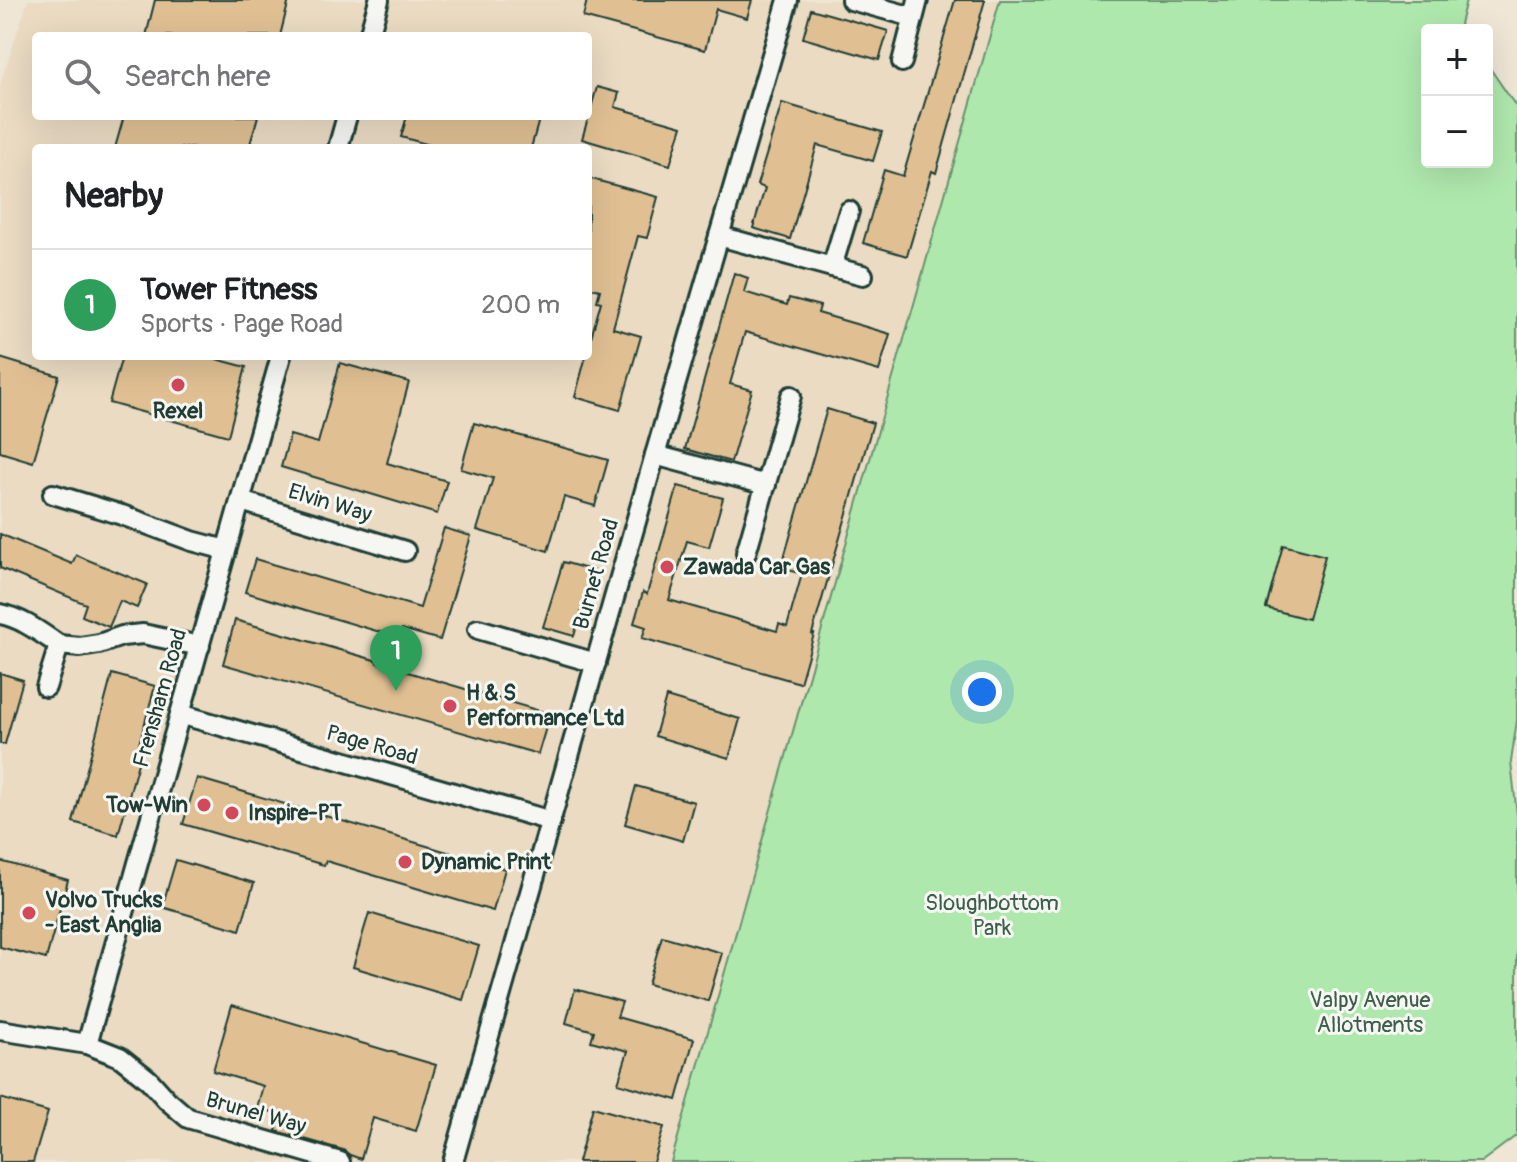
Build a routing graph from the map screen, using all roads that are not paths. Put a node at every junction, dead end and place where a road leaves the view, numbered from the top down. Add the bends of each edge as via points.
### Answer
1 (379, 0) edge
2 (788, 0) edge
3 (851, 0) edge
4 (916, 8) edge
5 (370, 32) edge
6 (902, 62) dead end
7 (346, 120) edge
8 (339, 144) edge
9 (849, 211) dead end
10 (719, 236) junction
11 (832, 267) junction
12 (863, 275) dead end
13 (280, 360) edge
14 (791, 396) dead end
15 (655, 455) junction
16 (766, 485) junction
17 (53, 494) dead end
18 (241, 501) junction
19 (226, 550) junction
20 (405, 551) dead end
21 (746, 553) dead end
22 (0, 614) edge
23 (478, 629) dead end
24 (59, 645) junction
25 (200, 646) junction
26 (596, 663) junction
27 (46, 687) dead end
28 (180, 714) junction
29 (551, 821) junction
30 (0, 1030) edge
31 (87, 1044) junction
32 (340, 1162) edge
33 (453, 1162) edge

1 - 5 street
2 - 10 street, Burnet Road
3 - 4 street
4 - 6 street
7 - 8 street
9 - 11 street
10 - 11 street
10 - 15 street, Burnet Road
11 - 12 street
13 - 18 street, Frensham Road
14 - 16 street
15 - 16 street
15 - 26 street, Burnet Road
16 - 21 street
17 - 19 street via 148,515 192,541
18 - 19 street, Frensham Road
18 - 20 street, Elvin Way
19 - 25 street, Frensham Road
22 - 24 street
23 - 26 street
24 - 25 street via 80,647 143,634
24 - 27 street
25 - 28 street, Frensham Road
26 - 29 street, Burnet Road
28 - 29 street, Page Road
28 - 31 street, Frensham Road
29 - 33 street, Burnet Road
30 - 31 street, Brunel Way
31 - 32 street, Brunel Way via 120,1057 188,1118

